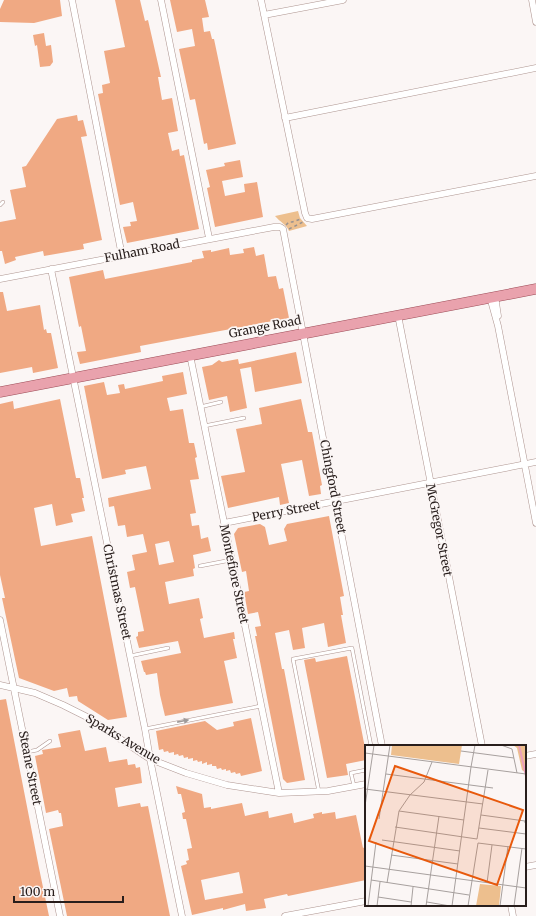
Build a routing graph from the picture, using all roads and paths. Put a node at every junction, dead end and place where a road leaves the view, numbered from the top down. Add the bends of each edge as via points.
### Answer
1 (72, 0) edge
2 (161, 0) edge
3 (261, 0) edge
4 (343, 0) edge
5 (532, 0) edge
6 (264, 15) junction
7 (536, 22) edge
8 (536, 68) edge
9 (285, 118) junction
10 (536, 176) edge
11 (307, 218) junction
12 (283, 229) junction
13 (209, 238) junction
14 (122, 256) junction
15 (51, 269) junction
16 (0, 279) edge
17 (536, 289) edge
18 (493, 297) junction
19 (398, 314) junction
20 (304, 333) junction
21 (190, 355) junction
22 (73, 378) junction
23 (0, 392) edge
24 (221, 402) dead end
25 (200, 407) junction
26 (244, 418) dead end
27 (204, 426) junction
28 (536, 462) edge
29 (525, 464) junction
30 (430, 482) junction
31 (336, 501) junction
32 (224, 523) junction
33 (536, 523) edge
34 (231, 560) junction
35 (200, 566) dead end
36 (0, 620) edge
37 (168, 648) dead end
38 (130, 656) junction
39 (0, 685) edge
40 (14, 687) junction
41 (261, 706) junction
42 (145, 729) junction
43 (50, 741) dead end
44 (371, 745) edge
45 (382, 745) edge
46 (482, 745) edge
47 (27, 752) junction
48 (536, 754) edge
49 (526, 756) edge
50 (150, 759) junction
51 (365, 770) edge
52 (365, 784) edge
53 (354, 787) junction
54 (319, 792) junction
55 (279, 793) junction
56 (536, 865) edge
57 (526, 867) edge
58 (365, 901) edge
59 (511, 906) edge
60 (60, 916) edge
61 (182, 916) edge
62 (285, 916) edge
63 (513, 916) edge

1 - 14 street
2 - 13 street
3 - 6 street
4 - 6 street
5 - 7 street
6 - 9 street
8 - 9 street
9 - 11 street
10 - 11 street
11 - 12 path via 289,229
11 - 12 path via 289,222
12 - 13 street, Fulham Road via 274,227
12 - 20 street, Chingford Street
13 - 14 street, Fulham Road
14 - 15 street, Fulham Road
15 - 16 street, Fulham Road
15 - 22 street, Christmas Street
17 - 18 main road, Grange Road
18 - 19 main road, Grange Road
18 - 29 street
19 - 20 main road, Grange Road
19 - 30 street, McGregor Street
20 - 21 main road, Grange Road
20 - 31 street, Chingford Street
21 - 22 main road, Grange Road
21 - 25 street, Montefiore Street
22 - 23 main road, Grange Road
22 - 38 street, Christmas Street
24 - 25 lane
25 - 27 street, Montefiore Street
26 - 27 lane
27 - 32 street, Montefiore Street
28 - 29 street, Perry Street
29 - 30 street, Perry Street
29 - 33 street
30 - 31 street, Perry Street
30 - 46 street, McGregor Street
31 - 32 street, Perry Street
31 - 45 street, Chingford Street
32 - 34 street, Montefiore Street
34 - 35 lane
34 - 41 street, Montefiore Street
36 - 40 street, Steane Street
37 - 38 lane
38 - 42 street, Christmas Street
39 - 40 street, Sparks Avenue
40 - 47 street, Steane Street
40 - 50 street, Sparks Avenue via 35,693 89,718
42 -> 41 lane
41 - 55 street, Montefiore Street
42 - 50 street, Christmas Street
43 - 47 lane via 37,750
44 - 54 lane via 352,648 293,659
47 - 60 street, Steane Street
48 - 49 street
50 - 55 street, Sparks Avenue via 227,785
50 - 61 street, Christmas Street
51 - 53 lane via 351,773
52 - 53 street, Sparks Avenue
53 - 54 street, Sparks Avenue
54 - 55 street, Sparks Avenue
56 - 57 street
58 - 62 street
59 - 63 street

